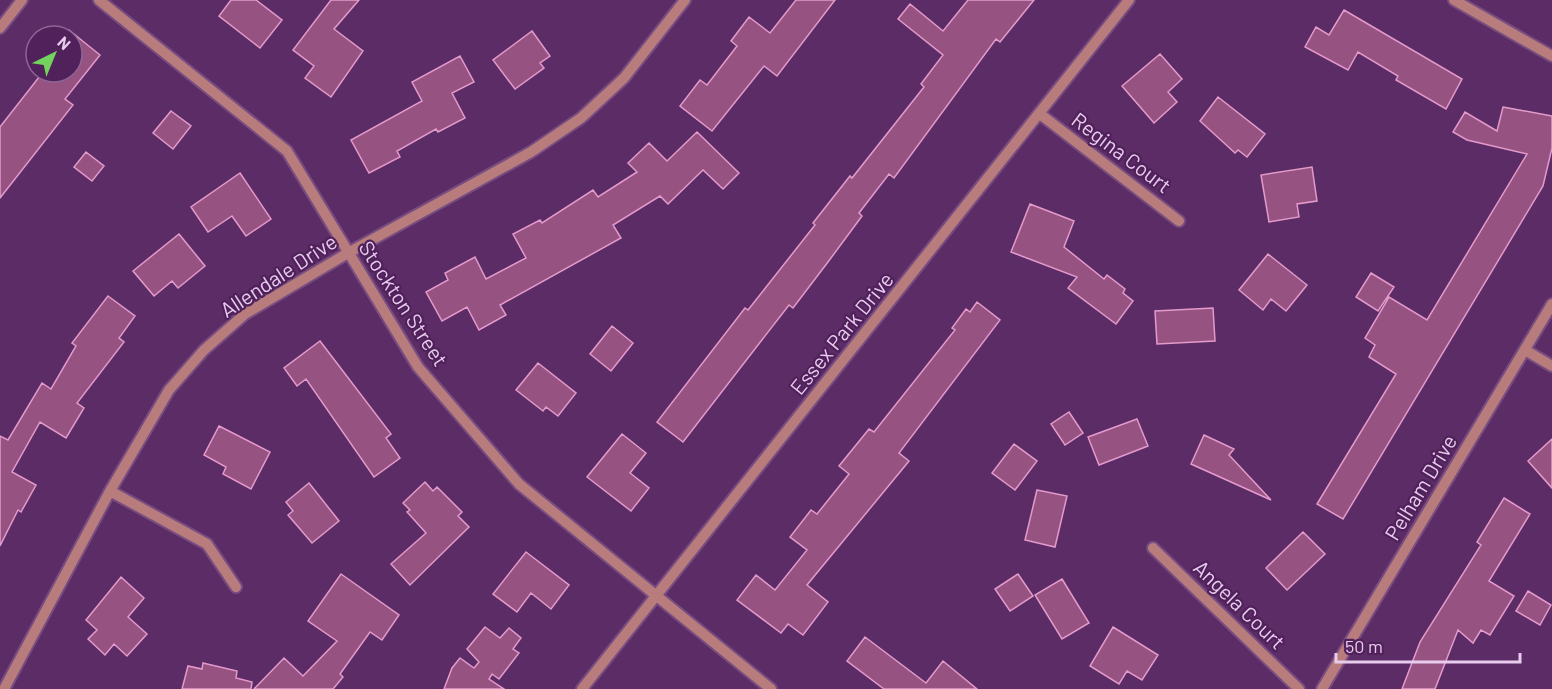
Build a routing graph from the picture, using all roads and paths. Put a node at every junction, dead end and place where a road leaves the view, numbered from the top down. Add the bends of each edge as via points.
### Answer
1 (22, 0) edge
2 (99, 0) edge
3 (685, 0) edge
4 (1129, 0) edge
5 (1454, 0) edge
6 (0, 28) edge
7 (1552, 56) edge
8 (1040, 114) junction
9 (1179, 221) dead end
10 (348, 253) junction
11 (1552, 304) edge
12 (1525, 350) junction
13 (1552, 366) edge
14 (110, 491) junction
15 (1153, 548) dead end
16 (236, 587) dead end
17 (655, 597) junction
18 (4, 689) edge
19 (582, 689) edge
20 (771, 689) edge
21 (1299, 689) edge
22 (1322, 689) edge

1 - 6 street
2 - 10 street, Stockton Street via 287,151
3 - 10 street, Allendale Drive via 624,78 581,118 531,152
4 - 8 street, Essex Park Drive
5 - 7 street
8 - 9 street, Regina Court
8 - 17 street, Essex Park Drive
10 - 14 street, Allendale Drive via 245,314 204,350 169,390
10 - 17 street, Stockton Street via 418,367 519,484
11 - 12 street, Pelham Drive
12 - 13 street
12 - 22 street, Pelham Drive
14 - 16 street via 207,544
14 - 18 street, Allendale Drive
15 - 21 street, Angela Court
17 - 19 street, Essex Park Drive
17 - 20 street, Stockton Street

